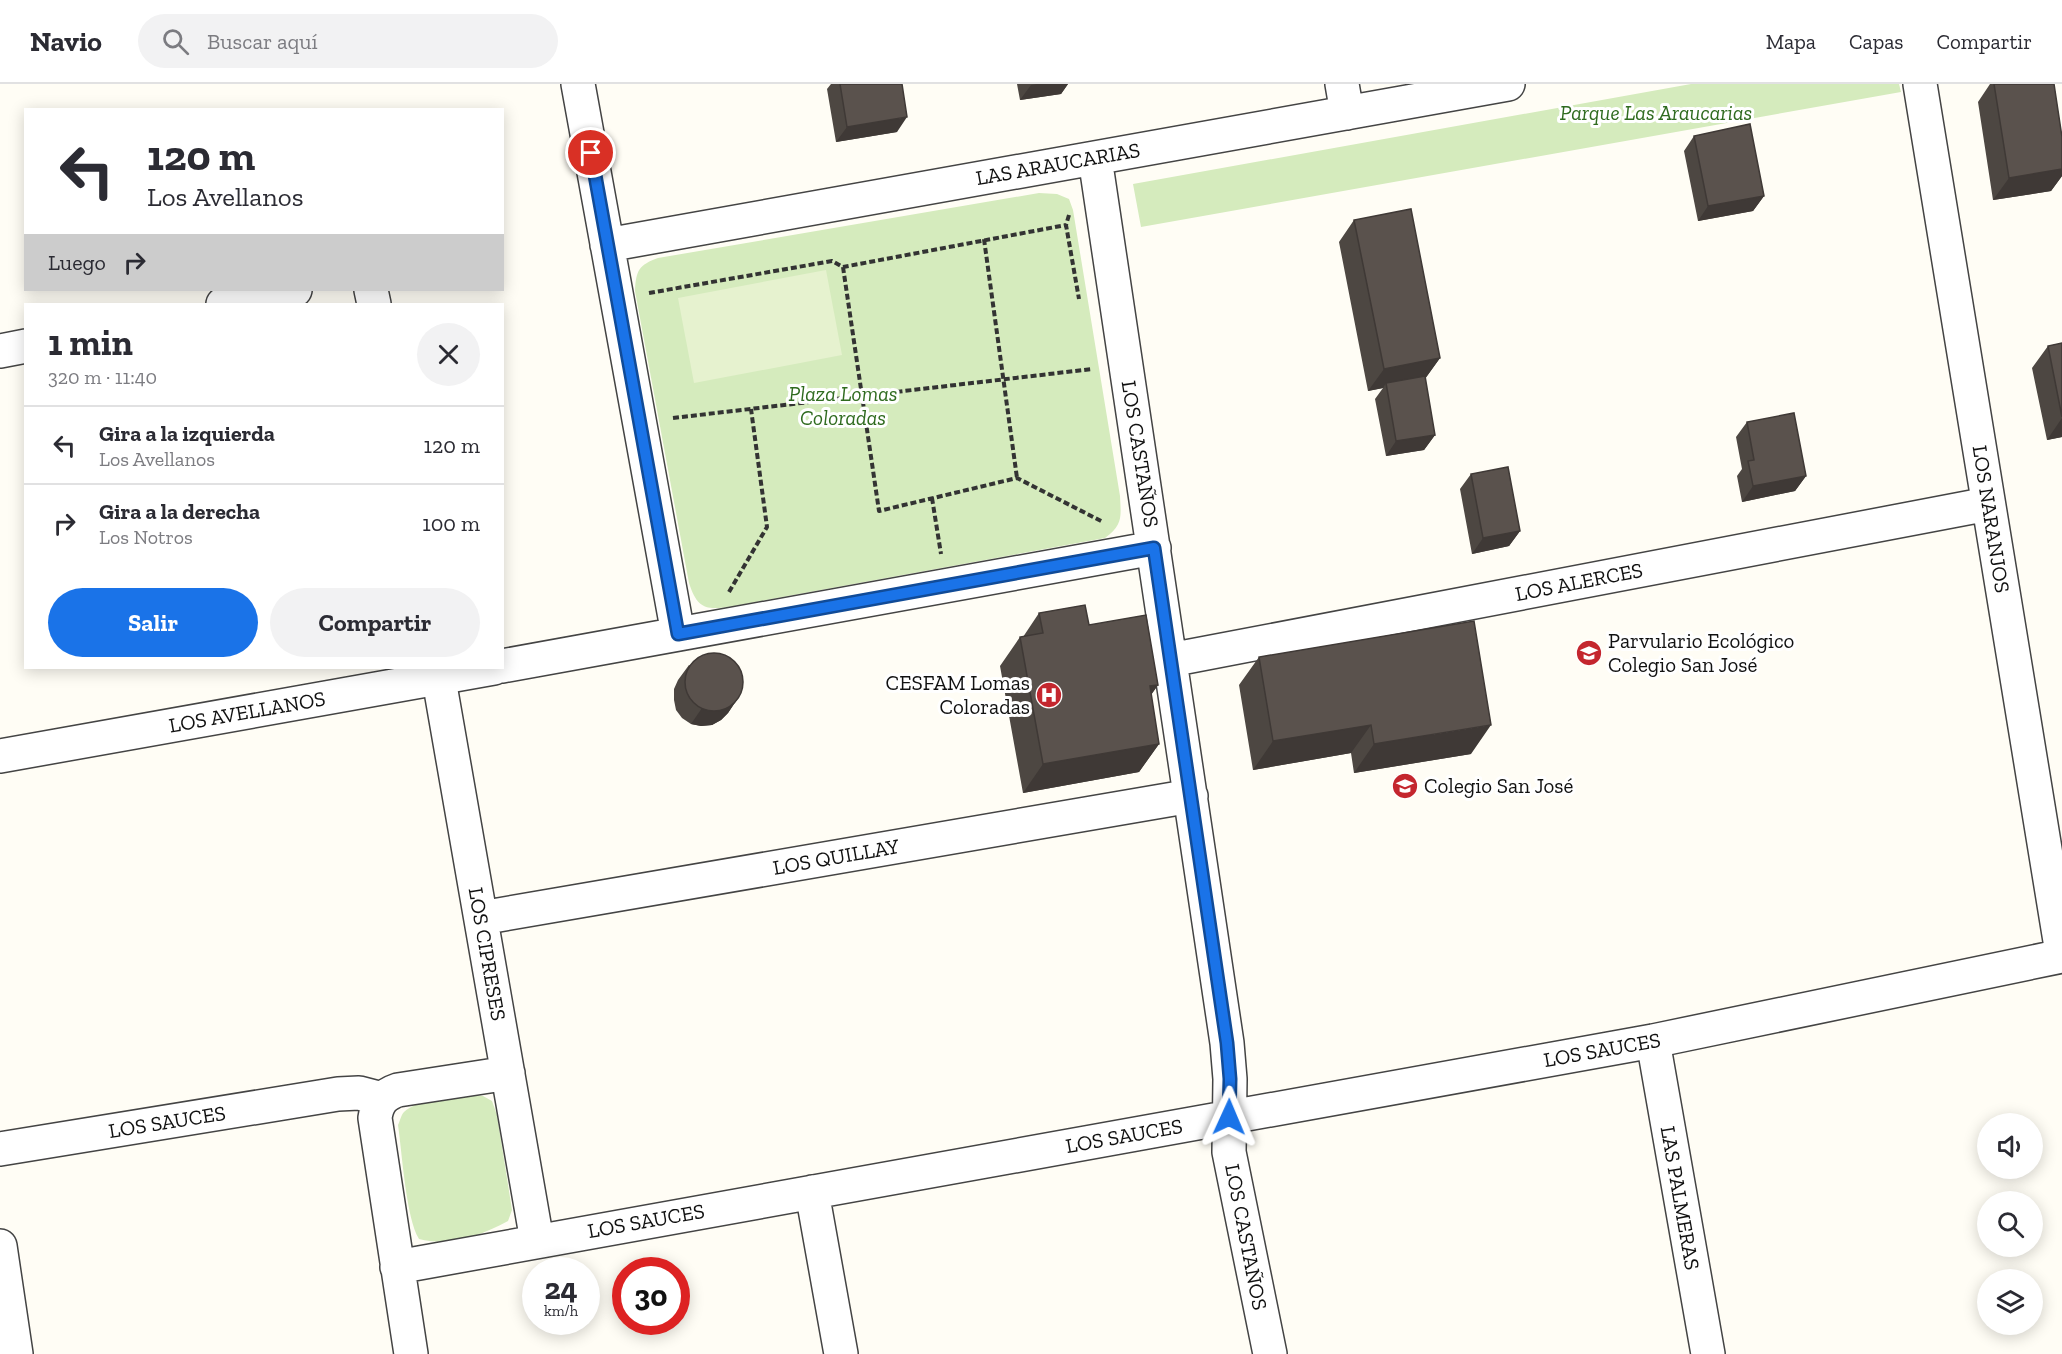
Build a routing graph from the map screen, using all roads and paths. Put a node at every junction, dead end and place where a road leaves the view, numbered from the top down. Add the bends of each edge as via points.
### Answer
1 (578, 84) edge
2 (1508, 84) edge
3 (1920, 84) edge
4 (1344, 98) edge
5 (1095, 158) junction
6 (1066, 225) dead end
7 (984, 239) junction
8 (607, 245) junction
9 (843, 267) junction
10 (289, 291) edge
11 (617, 299) junction
12 (228, 303) edge
13 (24, 346) edge
14 (0, 351) edge
15 (1092, 369) dead end
16 (1004, 379) junction
17 (863, 396) junction
18 (751, 409) junction
19 (640, 422) junction
20 (1017, 478) junction
21 (932, 498) junction
22 (1988, 504) junction
23 (1109, 524) dead end
24 (1154, 548) junction
25 (946, 586) junction
26 (693, 631) junction
27 (1170, 660) junction
28 (504, 666) edge
29 (483, 669) edge
30 (438, 673) edge
31 (0, 756) edge
32 (1191, 796) junction
33 (481, 918) junction
34 (2062, 954) edge
35 (1653, 1041) junction
36 (508, 1073) junction
37 (382, 1099) junction
38 (1229, 1117) junction
39 (0, 1149) edge
40 (812, 1192) junction
41 (537, 1241) junction
42 (0, 1246) edge
43 (397, 1267) junction
44 (16, 1354) edge
45 (411, 1354) edge
46 (841, 1354) edge
47 (1270, 1354) edge
48 (1708, 1354) edge

1 - 8 street
2 - 4 street, LAS ARAUCARIAS
3 - 22 street, LOS NARANJOS
4 - 5 street, LAS ARAUCARIAS
5 - 8 street, LAS ARAUCARIAS
5 - 24 street, LOS CASTAÑOS
6 - 7 path
7 - 9 path
7 - 16 path
8 - 11 street
9 - 11 path via 832,261
9 - 17 path
10 - 12 street
11 - 19 street
13 - 14 street
15 - 16 path
16 - 17 path
16 - 20 path
17 - 18 path
17 - 21 path via 879,511
18 - 19 path
18 - 26 path via 767,527
19 - 26 street
20 - 21 path
20 - 23 path
21 - 25 path
22 - 27 street, LOS ALERCES
22 - 34 street, LOS NARANJOS
24 - 25 street
24 - 27 street, LOS CASTAÑOS
25 - 26 street
26 - 28 street
27 - 32 street, LOS CASTAÑOS
29 - 30 street, LOS AVELLANOS
30 - 31 street, LOS AVELLANOS
30 - 33 street, LOS CIPRESES
32 - 33 street, LOS QUILLAY
32 - 38 street, LOS CASTAÑOS via 1227,1043
33 - 36 street, LOS CIPRESES
34 - 35 street, LOS SAUCES
35 - 38 street, LOS SAUCES
35 - 48 street, LAS PALMERAS
36 - 37 street via 398,1090
36 - 41 street, LOS CIPRESES
37 - 39 street, LOS SAUCES via 358,1093 338,1094
37 - 43 street via 375,1118
38 - 40 street, LOS SAUCES
38 - 47 street, LOS CASTAÑOS via 1229,1152
40 - 41 street, LOS SAUCES
40 - 46 street
41 - 43 street, LOS SAUCES
42 - 44 street
43 - 45 street

